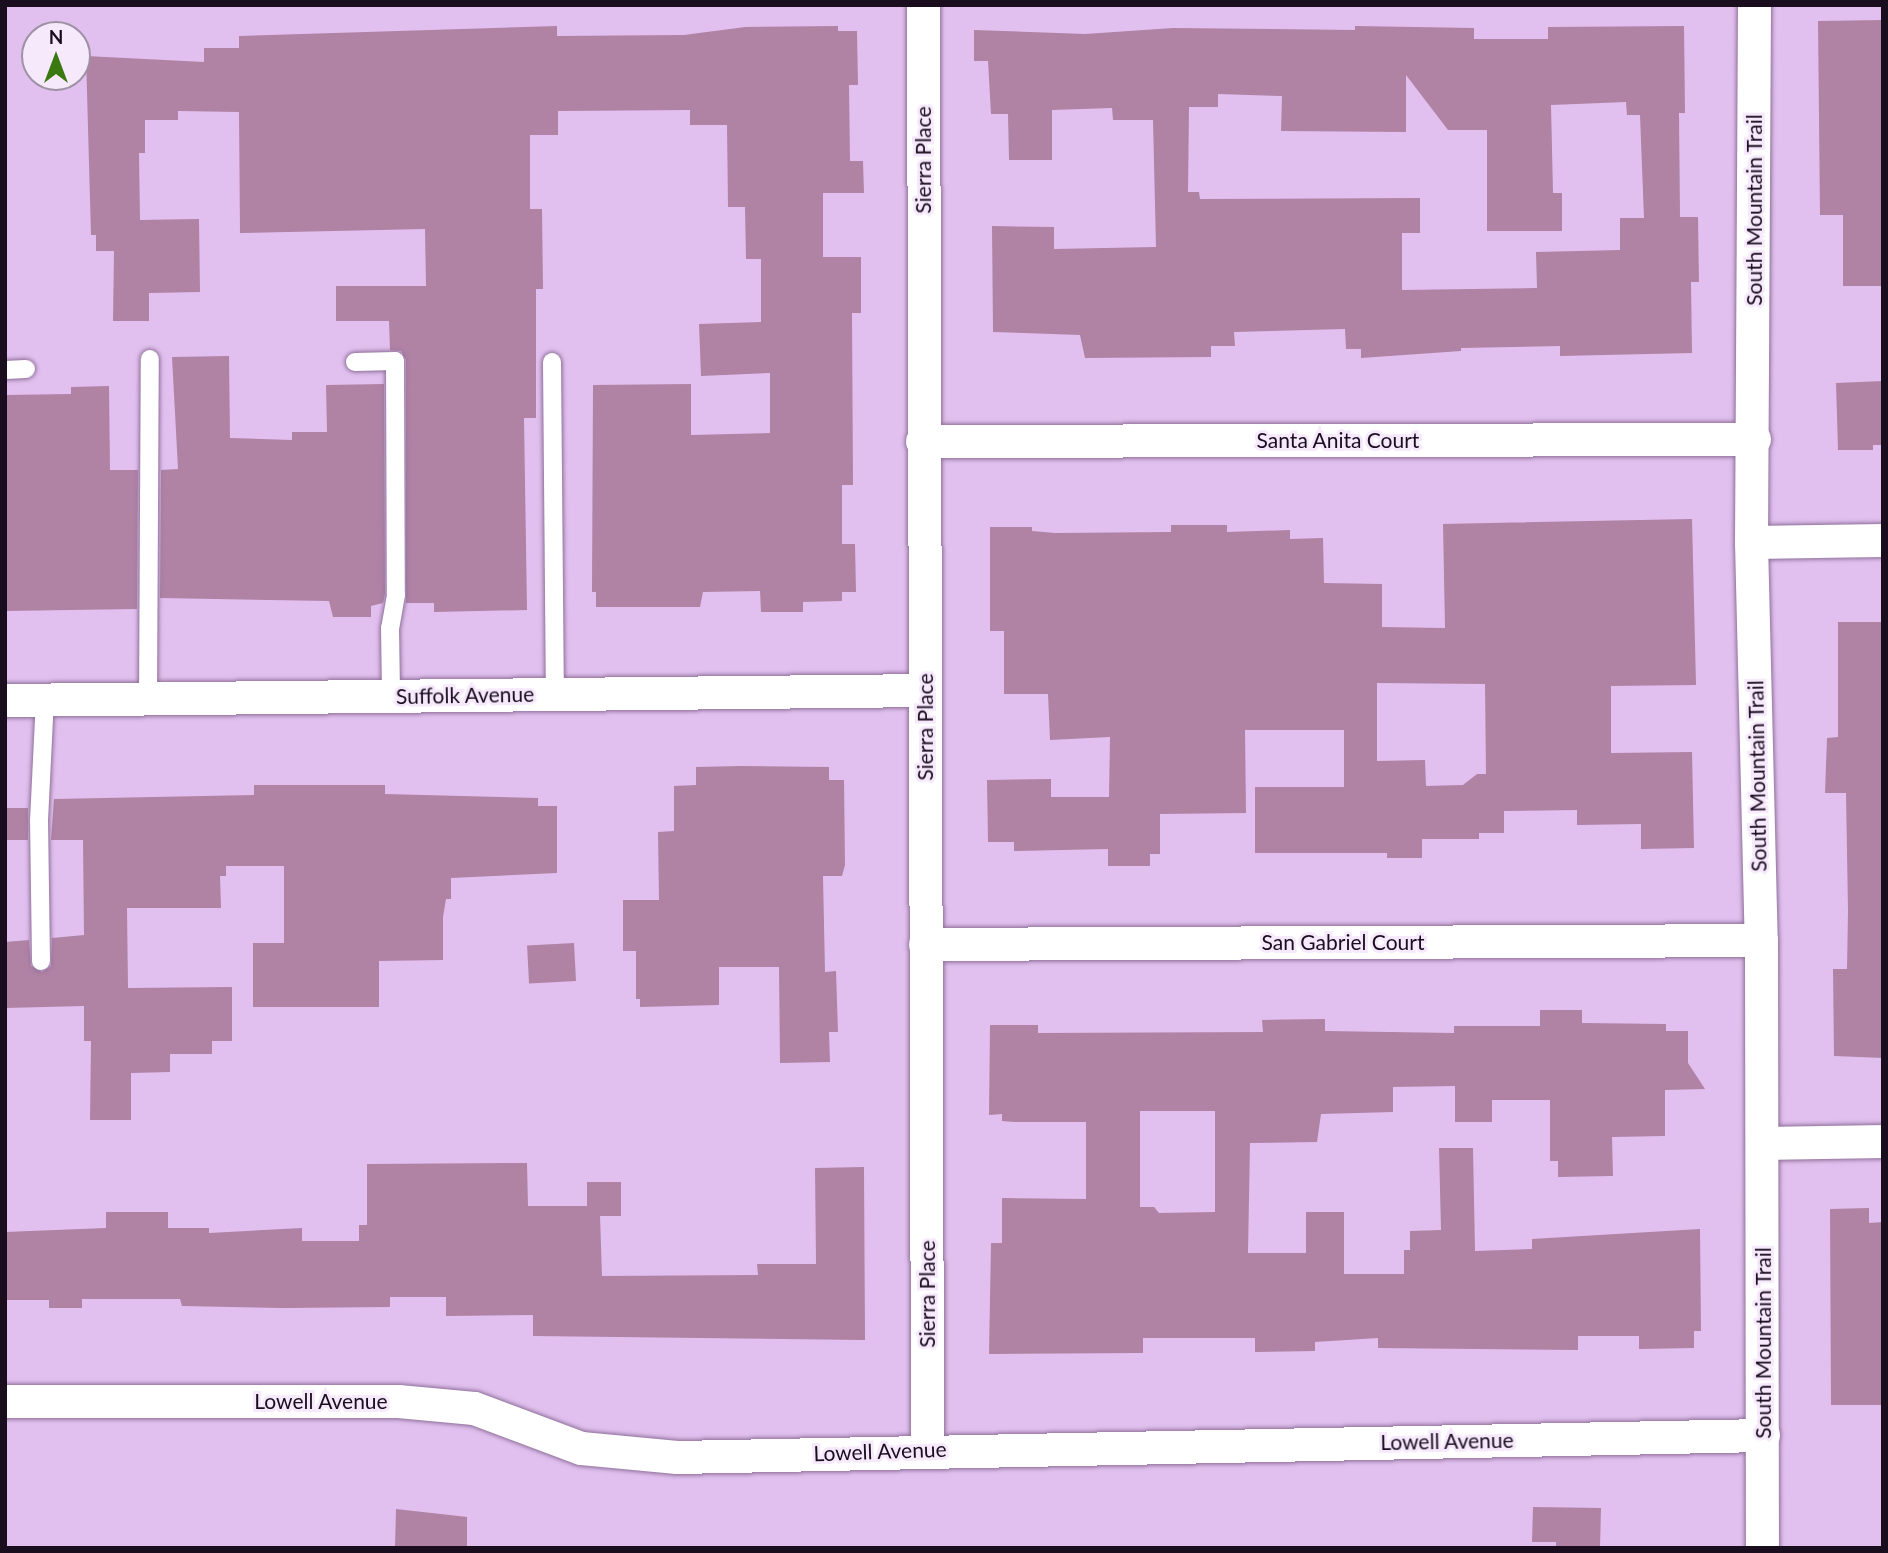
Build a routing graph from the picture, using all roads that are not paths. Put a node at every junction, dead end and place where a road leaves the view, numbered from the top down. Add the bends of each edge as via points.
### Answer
1 (923, 5) edge
2 (1754, 5) edge
3 (150, 359) dead end
4 (355, 362) dead end
5 (552, 362) dead end
6 (26, 369) dead end
7 (5, 370) edge
8 (1754, 439) junction
9 (922, 441) junction
10 (1883, 540) edge
11 (1751, 542) junction
12 (925, 690) junction
13 (555, 694) junction
14 (391, 695) junction
15 (46, 699) junction
16 (148, 699) junction
17 (5, 700) edge
18 (1761, 940) junction
19 (925, 944) junction
20 (41, 961) dead end
21 (1883, 1141) edge
22 (1762, 1143) junction
23 (5, 1401) edge
24 (1763, 1435) junction
25 (927, 1449) junction
26 (1762, 1548) edge

1 - 9 street, Sierra Place
2 - 8 street, South Mountain Trail
3 - 16 lane
4 - 14 lane via 395,361 396,595 390,628
5 - 13 lane
6 - 7 lane
8 - 9 street, Santa Anita Court
8 - 11 street, South Mountain Trail
9 - 12 street, Sierra Place
10 - 11 street
11 - 18 street, South Mountain Trail
12 - 13 street, Suffolk Avenue
12 - 19 street, Sierra Place
13 - 14 street, Suffolk Avenue
14 - 16 street, Suffolk Avenue
15 - 16 street, Suffolk Avenue
15 - 17 street, Suffolk Avenue
15 - 20 lane via 39,821
18 - 19 street, San Gabriel Court
18 - 22 street, South Mountain Trail
19 - 25 street, Sierra Place
21 - 22 street
22 - 24 street, South Mountain Trail
23 - 25 street, Lowell Avenue via 410,1402 474,1408 581,1448 677,1457
24 - 25 street, Lowell Avenue
24 - 26 street, South Mountain Trail

